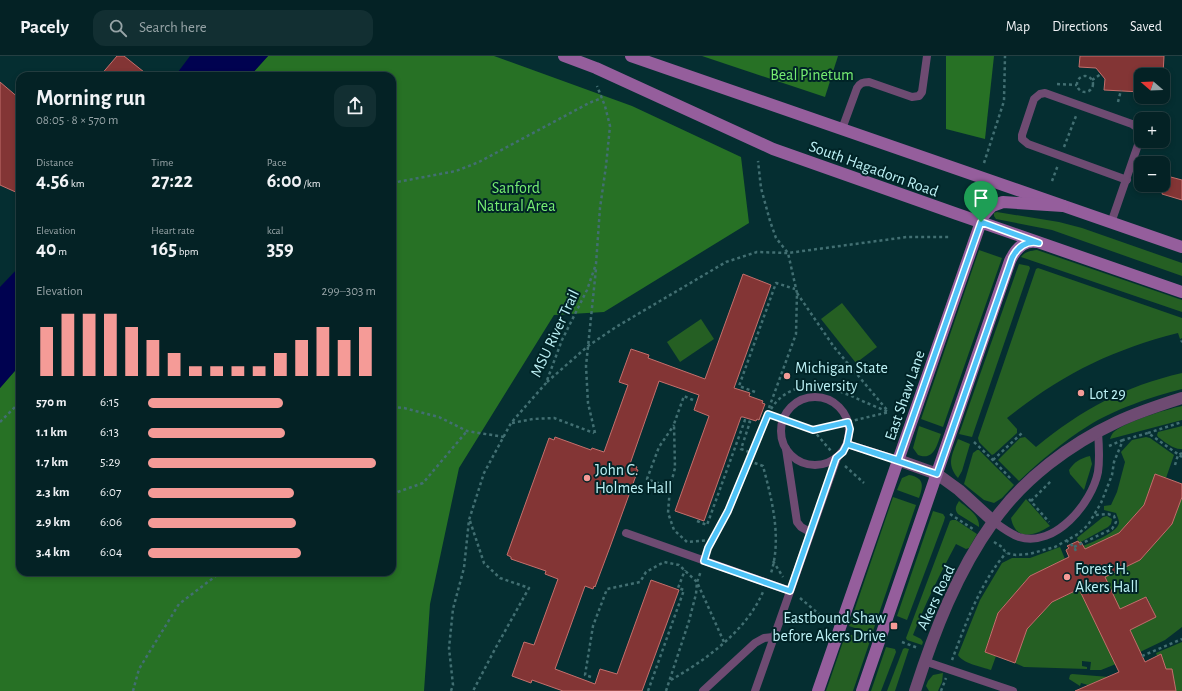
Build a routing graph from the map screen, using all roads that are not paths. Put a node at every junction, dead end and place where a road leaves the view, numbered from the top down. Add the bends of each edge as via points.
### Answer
1 (564, 56) edge
2 (631, 56) edge
3 (927, 56) edge
4 (1134, 125) edge
5 (842, 129) junction
6 (1138, 148) edge
7 (1127, 180) junction
8 (1063, 206) junction
9 (981, 222) junction
10 (1111, 223) junction
11 (1039, 243) junction
12 (1182, 247) edge
13 (1182, 292) edge
14 (1182, 398) edge
15 (1098, 432) junction
16 (847, 444) junction
17 (786, 448) junction
18 (836, 458) junction
19 (898, 460) junction
20 (937, 474) junction
21 (993, 521) junction
22 (810, 532) junction
23 (626, 533) dead end
24 (790, 591) junction
25 (773, 637) junction
26 (924, 661) junction
27 (703, 691) edge
28 (755, 691) edge
29 (818, 691) edge
30 (862, 691) edge
31 (915, 691) edge
32 (1013, 691) edge

1 - 9 street, South Hagadorn Road via 596,68 773,149
2 - 5 street, South Hagadorn Road
3 - 5 lane via 922,92 919,96 912,97 864,82 857,88
4 - 7 lane via 1045,93 1034,99 1022,135 1022,139 1028,144
5 - 8 street, South Hagadorn Road
6 - 7 lane
7 - 10 lane
8 - 9 street, East Shaw Lane via 1003,202 987,210
8 - 10 street, South Hagadorn Road
9 - 11 street, South Hagadorn Road
9 - 19 street, East Shaw Lane
10 - 12 street, South Hagadorn Road
11 - 13 street, South Hagadorn Road
11 - 20 street via 1033,241 1022,245 1014,253
14 - 15 street, Akers Road via 1132,415
15 - 21 street, Akers Road via 1059,456 1040,472
15 - 21 lane via 1098,473 1088,497 1072,518 1039,538 1020,538
16 - 17 lane via 850,429 843,411 834,402 811,397 796,403 783,420 781,429
16 - 18 lane
16 - 19 lane
17 - 18 lane via 797,460 805,464 821,465
17 - 22 lane via 796,522
18 - 22 lane
19 - 20 street
19 - 29 street, East Shaw Lane
20 - 21 street
20 - 30 street
21 - 26 street, Akers Road via 952,595
22 - 24 lane
23 - 24 lane
24 - 25 lane
25 - 27 lane via 755,643
25 - 28 lane
26 - 31 street, Akers Road
26 - 32 lane

